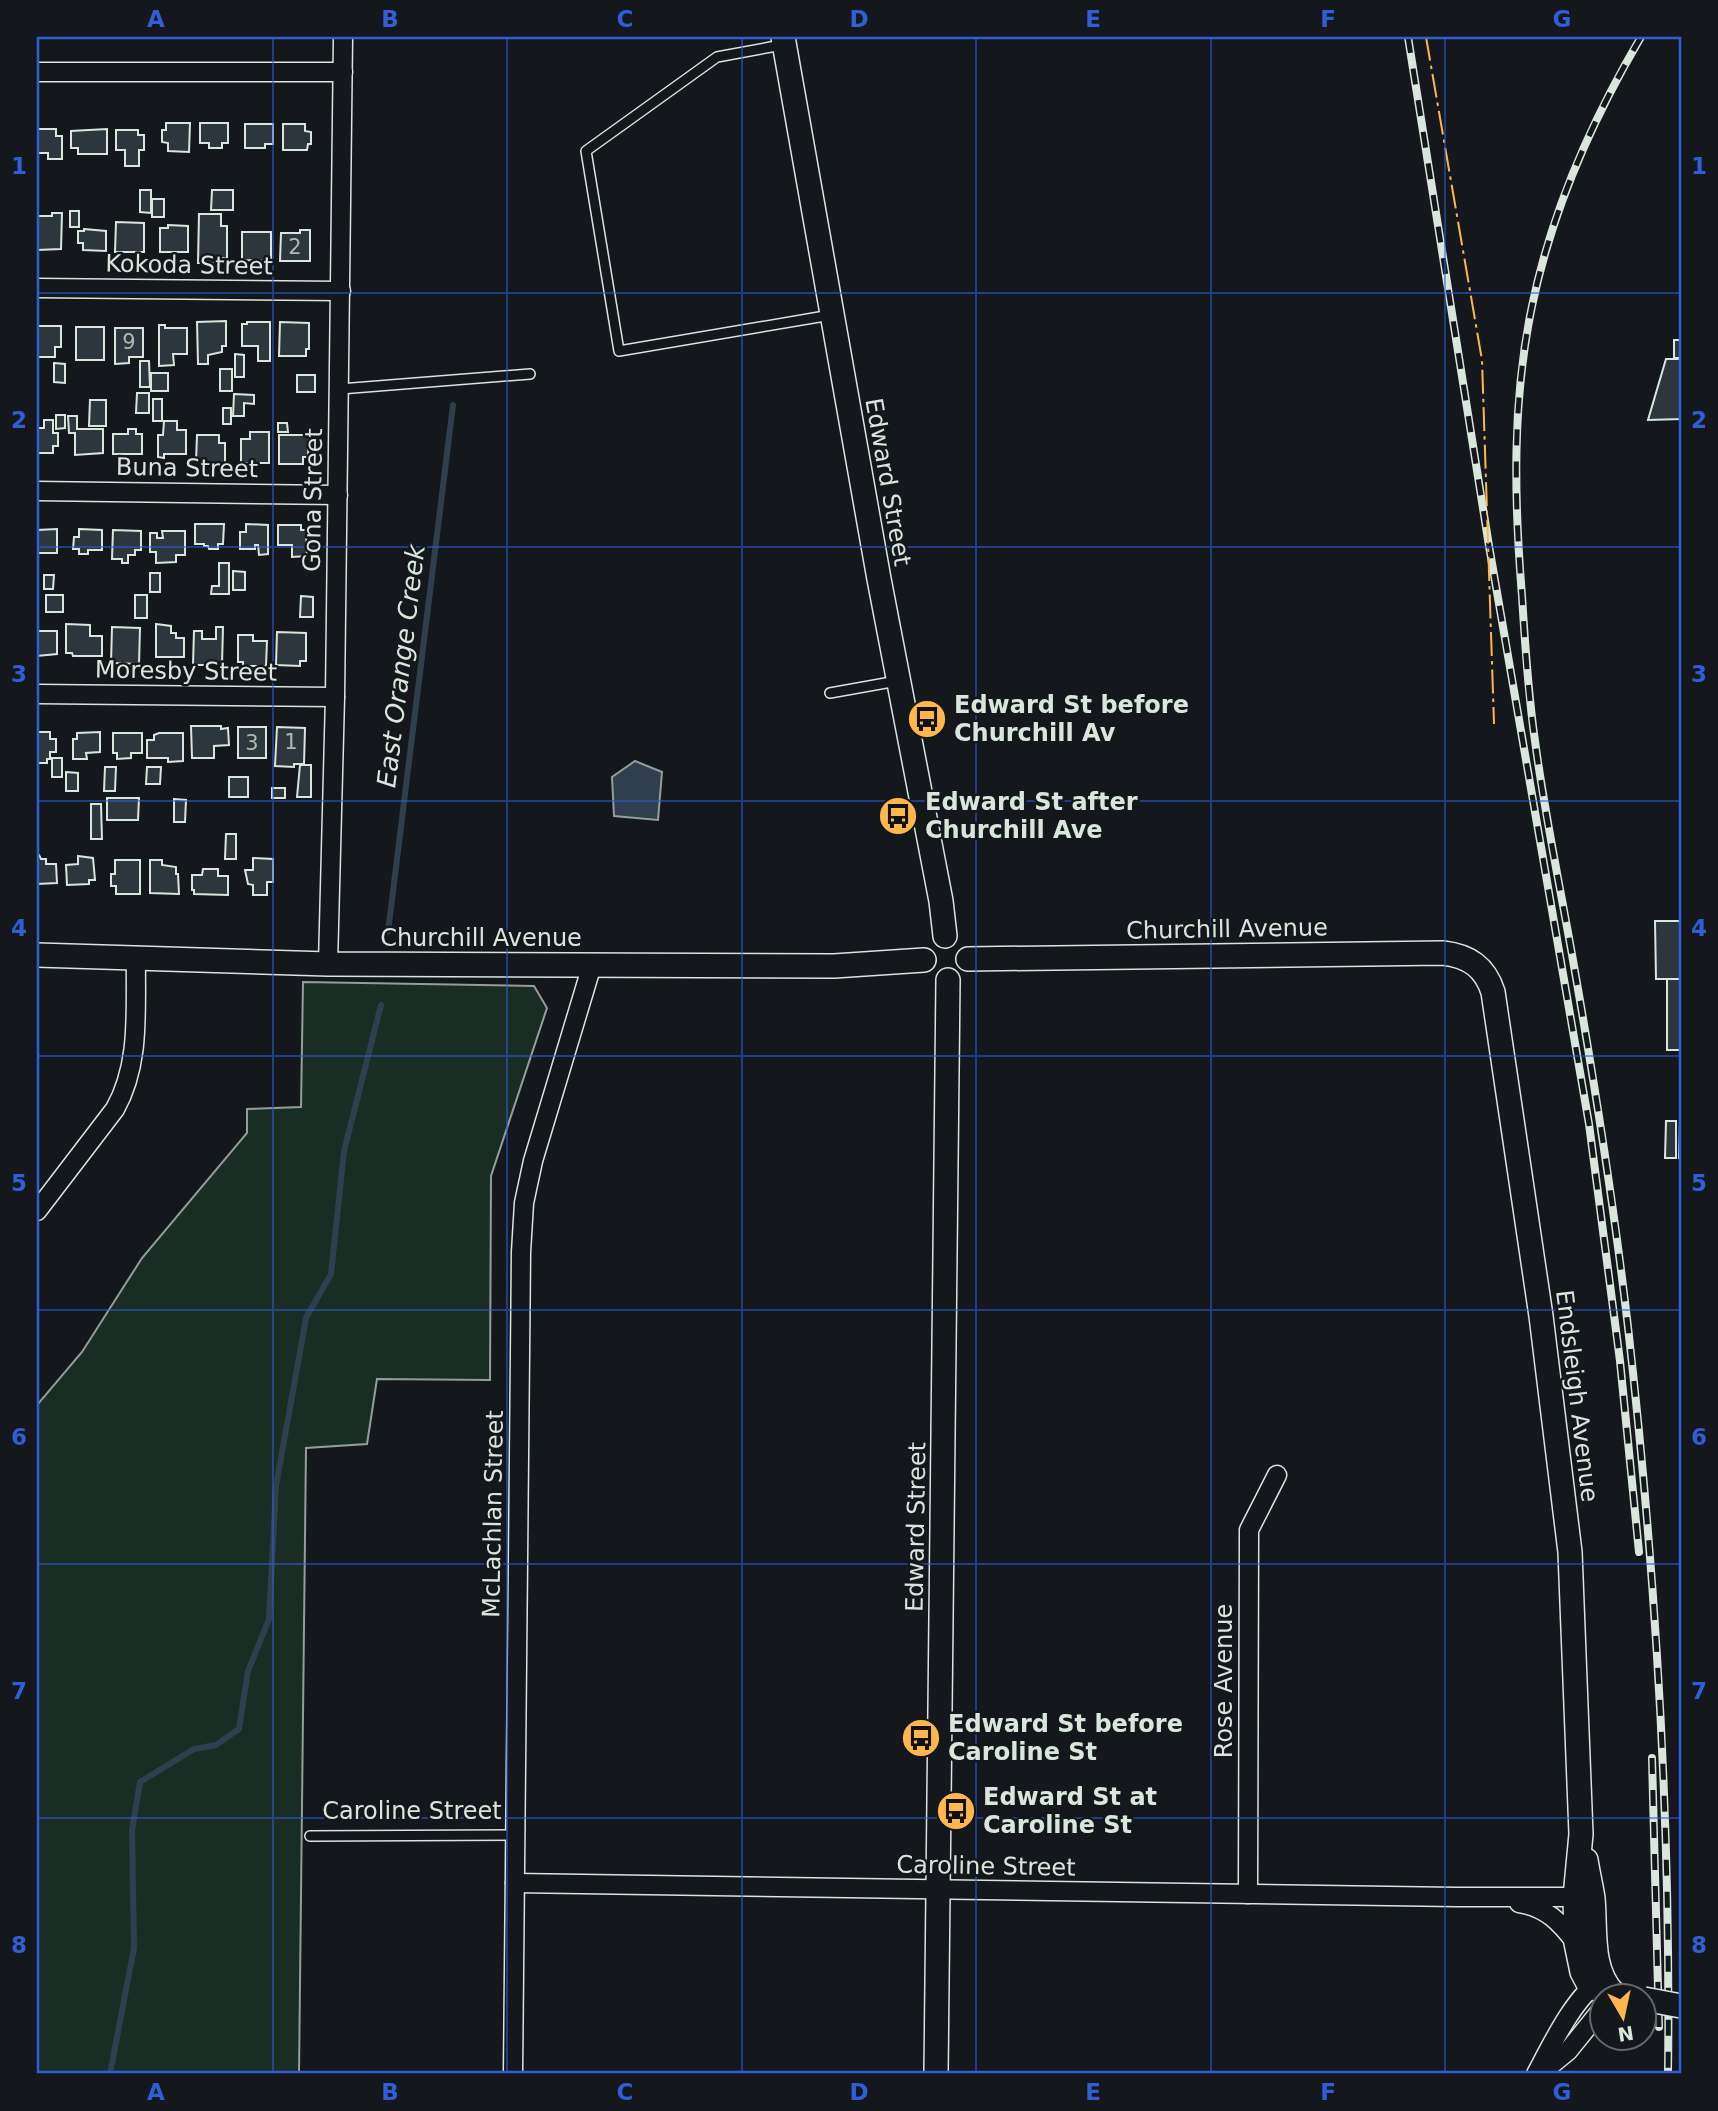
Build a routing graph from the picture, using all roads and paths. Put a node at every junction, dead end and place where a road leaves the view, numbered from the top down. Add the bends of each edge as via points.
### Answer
1 (343, 37) edge
2 (783, 41) edge
3 (37, 72) edge
4 (343, 72) junction
5 (37, 288) edge
6 (341, 292) junction
7 (831, 314) junction
8 (530, 374) dead end
9 (340, 389) junction
10 (37, 491) edge
11 (338, 495) junction
12 (898, 681) junction
13 (830, 693) dead end
14 (37, 694) edge
15 (335, 697) junction
16 (945, 936) junction
17 (37, 955) edge
18 (136, 958) junction
19 (968, 959) junction
20 (924, 960) junction
21 (328, 964) junction
22 (592, 965) junction
23 (1482, 970) joint
24 (948, 980) junction
25 (37, 1211) edge
26 (1277, 1475) dead end
27 (515, 1835) junction
28 (310, 1836) dead end
29 (515, 1884) junction
30 (938, 1891) junction
31 (1248, 1894) junction
32 (1456, 1897) junction
33 (1583, 1897) junction
34 (1576, 1943) junction
35 (1594, 1982) edge
36 (1604, 1982) edge
37 (1658, 2002) edge
38 (1681, 2006) edge
39 (1588, 2010) edge
40 (1588, 2021) edge
41 (513, 2074) edge
42 (936, 2074) edge
43 (1538, 2074) edge

1 - 4 street, Gona Street
2 - 7 street, Edward Street
2 - 7 lane via 717,57 586,151 619,352
3 - 4 street
4 - 6 street, Gona Street
5 - 6 street, Kokoda Street
6 - 9 street, Gona Street
7 - 12 street, Edward Street
8 - 9 lane
9 - 11 street, Gona Street
10 - 11 street, Buna Street
11 - 15 street, Gona Street
12 - 13 lane
12 - 16 street, Edward Street
14 - 15 street, Moresby Street
15 - 21 street, Gona Street
16 - 19 street via 964,945
16 - 20 street via 932,941
17 - 18 street, Churchill Avenue
18 - 21 street, Churchill Avenue
18 - 25 street via 135,1041 123,1094
19 - 23 street, Churchill Avenue via 1443,953 1471,960
19 - 24 street via 960,976
20 - 22 street, Churchill Avenue via 834,966
20 - 24 street via 935,977
21 - 22 street, Churchill Avenue
22 - 27 street, McLachlan Street via 544,1118 524,1203
23 - 33 street, Endsleigh Avenue via 1493,992 1542,1316 1569,1538
24 - 30 street, Edward Street
26 - 31 street, Rose Avenue via 1248,1530
27 - 28 lane, Caroline Street
27 - 29 street, McLachlan Street
29 - 30 street, Caroline Street
29 - 41 street, McLachlan Street
30 - 31 street, Caroline Street
30 - 42 street, Edward Street
31 - 32 street, Caroline Street
32 - 33 street, Caroline Street
32 - 34 street, Caroline Street via 1523,1903 1544,1910 1559,1920
33 - 34 street, Endsleigh Avenue
33 - 36 street, Endsleigh Avenue
34 - 35 street, Endsleigh Avenue via 1582,1972
37 - 38 street, bridge
39 - 43 street via 1554,2041
40 - 43 street via 1568,2051

